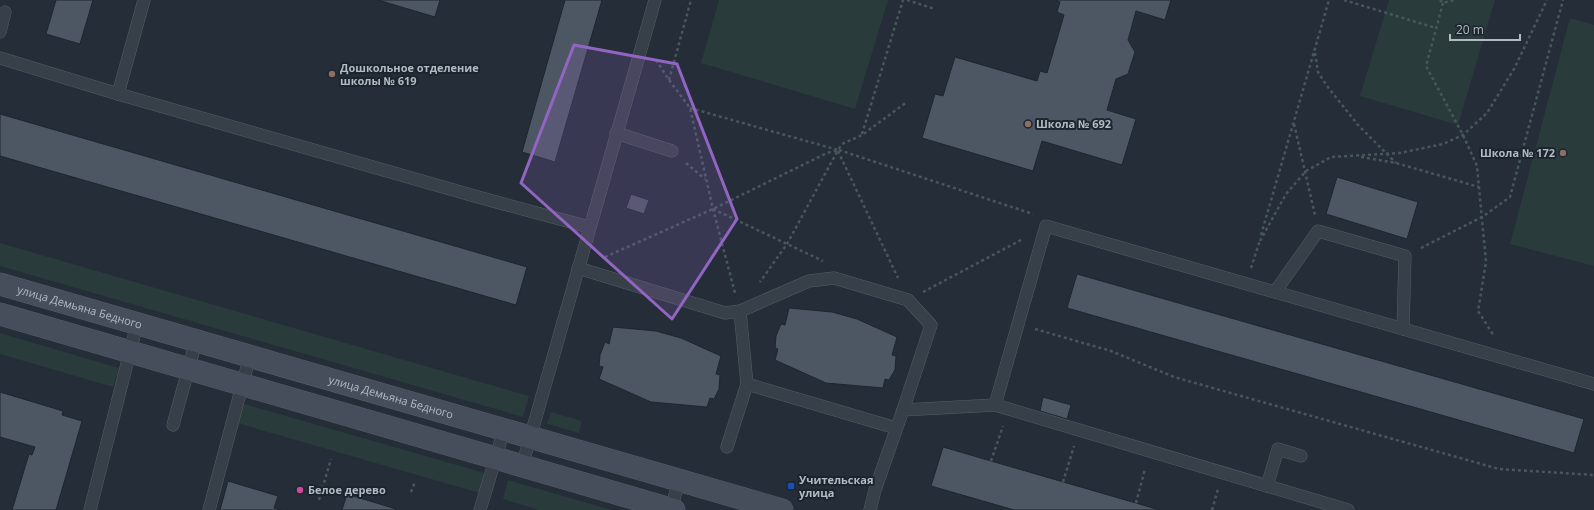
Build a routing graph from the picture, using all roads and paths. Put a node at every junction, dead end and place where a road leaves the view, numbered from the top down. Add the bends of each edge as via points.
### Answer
1 (144, 0) edge
2 (655, 0) edge
3 (691, 0) edge
4 (903, 0) edge
5 (907, 0) edge
6 (1329, 0) edge
7 (1344, 0) edge
8 (1440, 0) edge
9 (1454, 0) edge
10 (1547, 0) edge
11 (1563, 0) edge
12 (1443, 3) junction
13 (935, 9) dead end
14 (5, 12) dead end
15 (1436, 28) junction
16 (0, 32) edge
17 (643, 39) junction
18 (1315, 51) junction
19 (0, 58) edge
20 (669, 80) junction
21 (118, 94) junction
22 (907, 102) dead end
23 (690, 108) junction
24 (1294, 124) junction
25 (616, 133) junction
26 (862, 135) junction
27 (1463, 135) junction
28 (838, 150) junction
29 (672, 151) joint
30 (1387, 154) junction
31 (1356, 156) junction
32 (1396, 163) junction
33 (1306, 171) junction
34 (706, 180) junction
35 (1479, 187) junction
36 (713, 209) junction
37 (1482, 217) junction
38 (1043, 221) junction
39 (589, 228) junction
40 (1318, 231) junction
41 (1260, 241) junction
42 (787, 244) junction
43 (1405, 256) junction
44 (578, 268) junction
45 (834, 278) junction
46 (0, 284) edge
47 (1246, 284) junction
48 (1275, 292) junction
49 (908, 300) junction
50 (740, 311) junction
51 (0, 314) edge
52 (137, 324) junction
53 (1017, 324) junction
54 (1403, 329) junction
55 (196, 341) junction
56 (130, 352) junction
57 (250, 356) junction
58 (1510, 360) junction
59 (188, 369) junction
60 (242, 384) junction
61 (747, 384) junction
62 (1594, 384) edge
63 (994, 405) junction
64 (1009, 409) junction
65 (903, 410) junction
66 (173, 425) dead end
67 (896, 428) junction
68 (504, 430) junction
69 (1080, 430) junction
70 (530, 437) junction
71 (727, 447) dead end
72 (1150, 451) junction
73 (1301, 456) dead end
74 (496, 458) junction
75 (331, 459) dead end
76 (991, 461) dead end
77 (522, 466) junction
78 (1594, 475) edge
79 (679, 480) junction
80 (414, 482) dead end
81 (1063, 482) dead end
82 (1267, 486) junction
83 (411, 492) dead end
84 (319, 500) dead end
85 (1136, 503) dead end
86 (90, 510) edge
87 (209, 510) edge
88 (480, 510) edge
89 (672, 510) edge
90 (782, 510) edge
91 (870, 510) edge
92 (1348, 510) edge

1 - 21 lane
2 - 17 lane
3 - 20 path
4 - 26 path
5 - 13 path
6 - 18 path
7 - 15 path
8 - 12 path
9 - 12 path
10 - 27 path via 1514,69 1487,113
11 - 37 path via 1510,197
12 - 15 path
14 - 16 lane
15 - 27 path via 1426,66
17 - 20 path
17 - 25 lane
18 - 24 path
18 - 30 path via 1318,72 1327,86 1358,125
19 - 21 lane
20 - 23 path
21 - 39 lane
22 - 26 path
23 - 28 path
23 - 34 path
24 - 33 path
24 - 41 path
25 - 29 lane
25 - 39 lane
26 - 28 path via 842,144
27 - 30 path via 1443,144
27 - 35 path via 1477,166
28 - 36 path
28 - 38 path
28 - 42 path
28 - 49 path
29 - 34 path
30 - 31 path
30 - 32 path
31 - 32 path
31 - 33 path via 1331,157
32 - 35 path
33 - 40 path
33 - 41 path via 1286,194
34 - 36 path
35 - 37 path
36 - 42 path
36 - 44 path
36 - 50 path
37 - 43 path
37 - 58 path via 1486,262 1478,311
38 - 47 lane
38 - 49 path
38 - 53 lane
39 - 44 lane
40 - 43 lane
40 - 48 lane
41 - 47 path
42 - 45 path via 823,261
42 - 50 path
43 - 54 lane
44 - 50 lane via 725,313
44 - 70 lane
45 - 49 lane
45 - 50 lane via 809,281
46 - 52 street, улица Демьяна Бедного
47 - 48 lane
48 - 54 lane
49 - 65 lane via 931,325
50 - 61 lane
51 - 56 street
52 - 55 street, улица Демьяна Бедного
52 - 56 lane
53 - 63 lane
53 - 78 path via 1111,351 1174,377 1499,469
54 - 58 lane
55 - 57 street, улица Демьяна Бедного
55 - 59 lane
56 - 59 street
56 - 86 lane
57 - 60 lane
57 - 68 street, улица Демьяна Бедного
58 - 62 lane
59 - 60 street
59 - 66 lane
60 - 74 street
60 - 87 lane
61 - 67 lane
61 - 71 lane
63 - 64 lane
63 - 65 lane
64 - 69 lane
64 - 76 path
65 - 67 lane
67 - 91 lane
68 - 70 street, улица Демьяна Бедного
68 - 74 lane
69 - 72 lane
69 - 81 path
70 - 77 lane
70 - 79 street, улица Демьяна Бедного
72 - 82 lane
72 - 85 path
73 - 82 lane via 1278,449
74 - 77 street
74 - 88 lane
75 - 84 path
77 - 89 street
79 - 89 lane
79 - 90 street, улица Демьяна Бедного
80 - 83 path
82 - 92 lane

